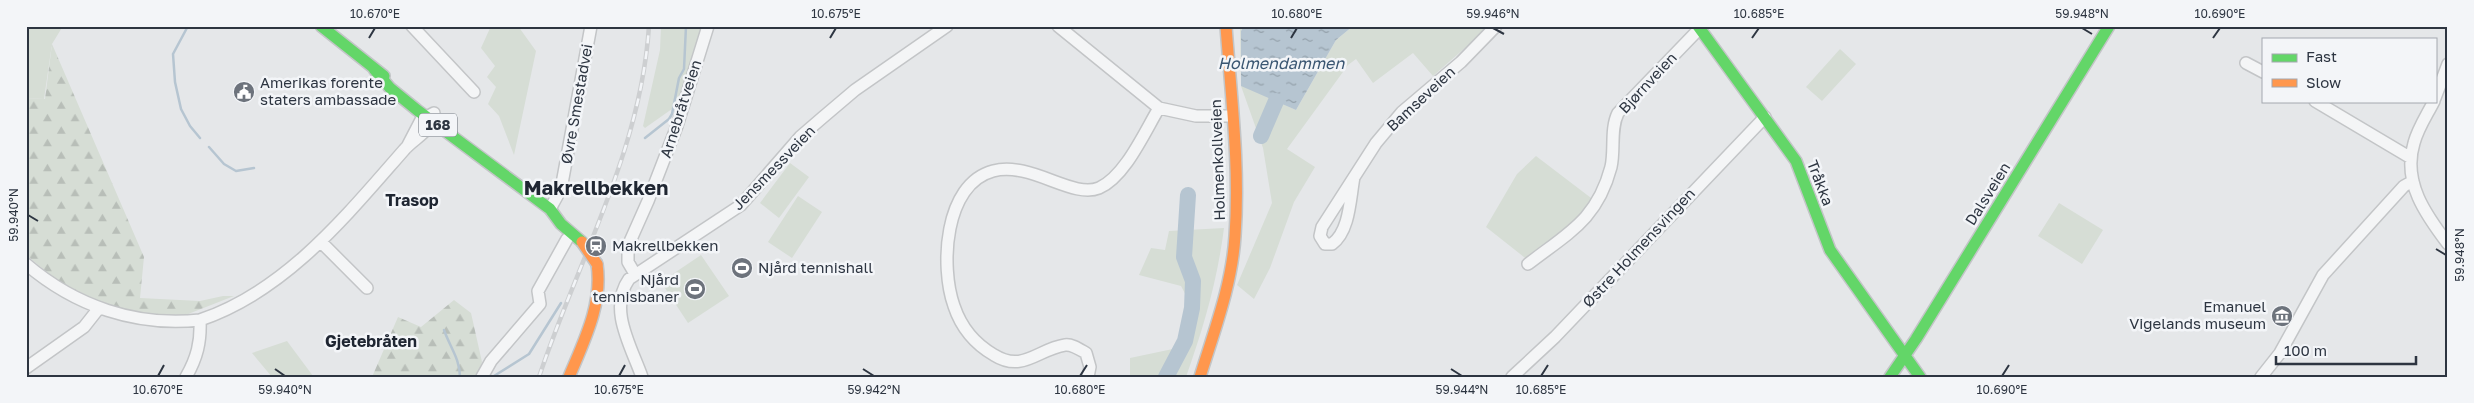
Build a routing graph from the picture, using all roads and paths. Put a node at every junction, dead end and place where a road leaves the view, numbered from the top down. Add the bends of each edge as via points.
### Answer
1 (321, 26) edge
2 (412, 26) edge
3 (591, 26) edge
4 (708, 26) edge
5 (947, 26) edge
6 (1058, 26) edge
7 (1226, 26) edge
8 (1496, 26) edge
9 (2109, 26) edge
10 (1700, 27) edge
11 (2246, 63) dead end
12 (2448, 64) edge
13 (2262, 71) edge
14 (474, 92) dead end
15 (2436, 95) edge
16 (2317, 102) edge
17 (2433, 102) edge
18 (1159, 108) junction
19 (1232, 116) junction
20 (431, 117) junction
21 (1765, 117) junction
22 (2411, 158) junction
23 (1354, 177) junction
24 (2413, 181) junction
25 (552, 210) junction
26 (584, 238) junction
27 (567, 240) dead end
28 (321, 242) junction
29 (2448, 244) edge
30 (26, 264) edge
31 (1528, 264) dead end
32 (635, 274) junction
33 (367, 288) dead end
34 (99, 308) junction
35 (200, 320) junction
36 (583, 343) junction
37 (1905, 356) junction
38 (26, 368) edge
39 (186, 377) edge
40 (482, 377) edge
41 (569, 377) edge
42 (642, 377) edge
43 (1088, 377) edge
44 (1200, 377) edge
45 (1512, 377) edge
46 (1890, 377) edge
47 (1920, 377) edge
48 (2261, 377) edge

1 - 20 main road, 168
2 - 14 street
3 - 25 street, Øvre Smestadvei via 561,189
4 - 32 street, Arnebråtveien via 676,126 628,246 628,262
5 - 32 street, Jensmessveien via 855,90 800,137 741,205
6 - 18 street
7 - 19 main road, Holmenkollveien
8 - 23 street, Bamseveien via 1461,62 1402,112
9 - 37 main road, Dalsveien
10 - 21 main road, Tråkka
10 - 31 street, Bjørnveien via 1618,113 1611,167 1592,212
11 - 13 street
12 - 15 street
16 - 22 street
17 - 22 street via 2417,134
18 - 19 street via 1196,116
18 - 43 street via 1119,172 1100,187 1091,191 1080,190 1019,169 994,171 971,183 962,195 949,229 948,286 961,322 972,338 993,355 1011,361 1029,360 1065,345 1072,346 1086,352 1090,367
19 - 44 main road, Holmenkollveien via 1237,179 1235,238 1224,301
20 - 25 main road, 168 via 496,161 507,175
20 - 28 street via 415,128 407,147
21 - 37 main road, Tråkka via 1802,172 1830,250
21 - 45 street, Østre Holmensvingen via 1549,343
22 - 24 street
23 - 23 street, Bamseveien via 1322,227 1320,236 1324,244 1332,244 1343,231
24 - 29 street via 2424,212
24 - 48 street via 2404,186 2323,275 2280,353
25 - 26 main road, 168 via 567,218
26 - 36 main road, 168, bridge via 597,264 599,290
26 - 36 main road, 168 via 602,252 609,270 608,293 600,317
27 - 40 street via 538,291 540,304 491,360
28 - 33 street
28 - 35 street via 246,298
30 - 34 street via 56,286
32 - 42 street, Jensmessveien via 621,293 619,303 621,318
34 - 35 street via 151,321
34 - 38 street via 84,327
35 - 39 street via 201,339
36 - 41 main road, 168
37 - 46 main road, Dalsveien
37 - 47 main road, Tråkka

